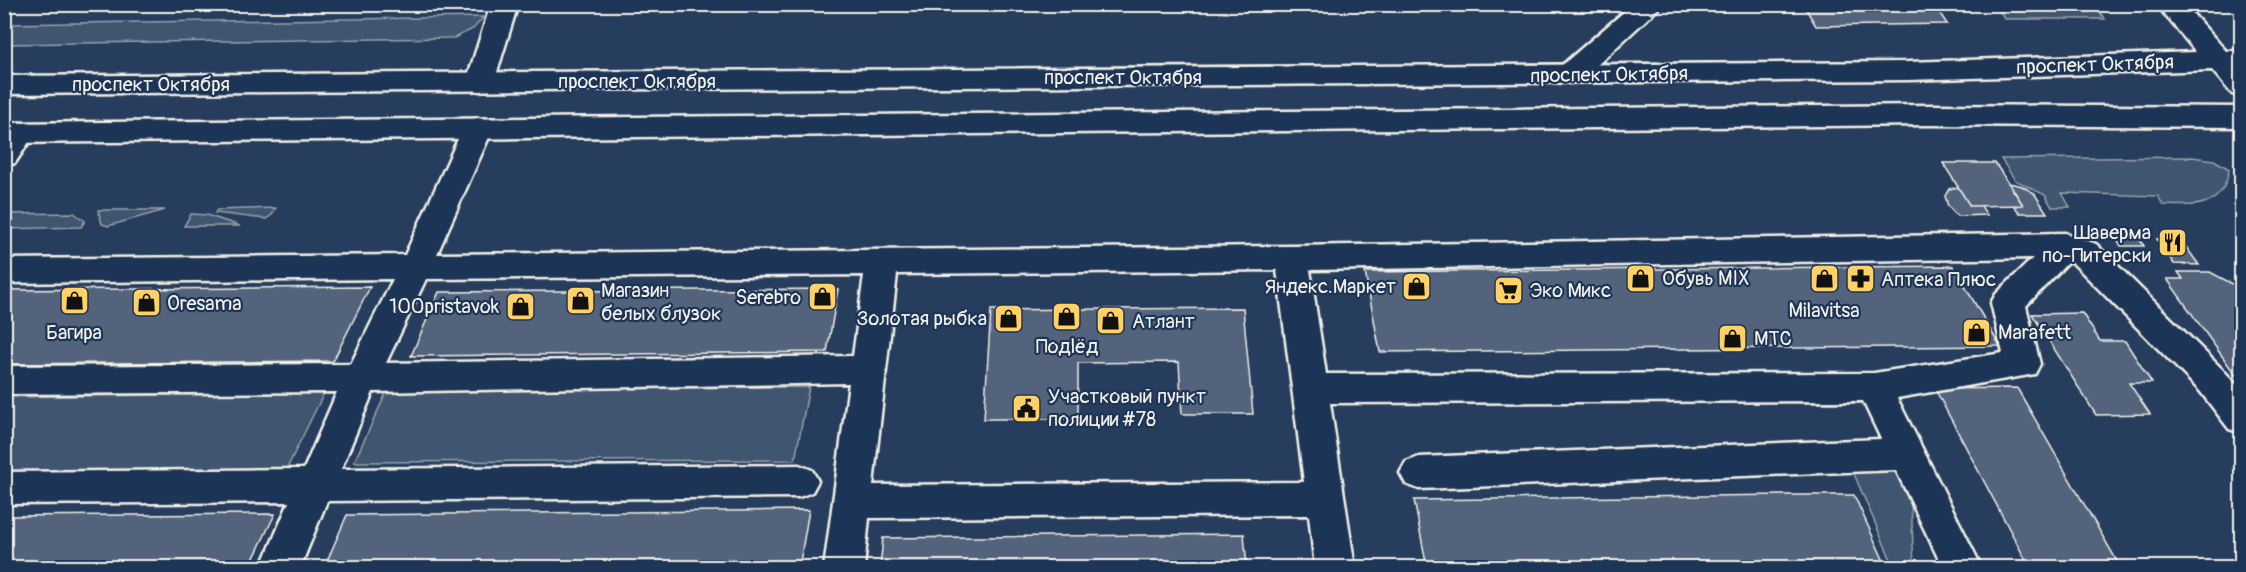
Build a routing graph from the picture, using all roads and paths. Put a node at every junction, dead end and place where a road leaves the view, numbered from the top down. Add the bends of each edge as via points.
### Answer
1 (505, 4) edge
2 (1650, 4) edge
3 (2169, 4) edge
4 (2230, 60) edge
5 (1570, 74) junction
6 (480, 82) junction
7 (4, 85) edge
8 (2241, 87) edge
9 (2241, 117) edge
10 (478, 128) junction
11 (10, 140) edge
12 (2065, 245) junction
13 (1293, 258) junction
14 (882, 262) junction
15 (416, 266) junction
16 (4, 271) edge
17 (851, 369) dead end
18 (361, 378) junction
19 (4, 380) edge
20 (1874, 387) junction
21 (1310, 389) junction
22 (2241, 418) edge
23 (1907, 454) junction
24 (1419, 473) dead end
25 (799, 481) dead end
26 (315, 486) junction
27 (4, 488) edge
28 (1325, 498) junction
29 (852, 502) junction
30 (280, 567) edge
31 (844, 567) edge
32 (1335, 567) edge
33 (1963, 567) edge

1 - 6 main road
2 - 5 main road
3 - 4 main road
4 - 5 main road, проспект Октября via 1908,71
4 - 8 main road
5 - 6 main road, проспект Октября
6 - 7 main road, проспект Октября
9 - 10 main road via 1929,115
10 - 11 main road
10 - 15 main road
12 - 13 main road
12 - 20 main road via 2008,303 2023,364
12 - 22 main road via 2085,253 2212,381
13 - 14 main road
13 - 21 main road
14 - 15 main road
14 - 29 main road
15 - 16 main road
15 - 18 main road
17 - 18 main road
18 - 19 main road
18 - 26 main road
20 - 21 main road
20 - 23 main road
21 - 28 main road
23 - 24 main road
23 - 33 main road
25 - 26 main road
26 - 27 main road
26 - 30 main road
28 - 29 main road
28 - 32 main road
29 - 31 main road

